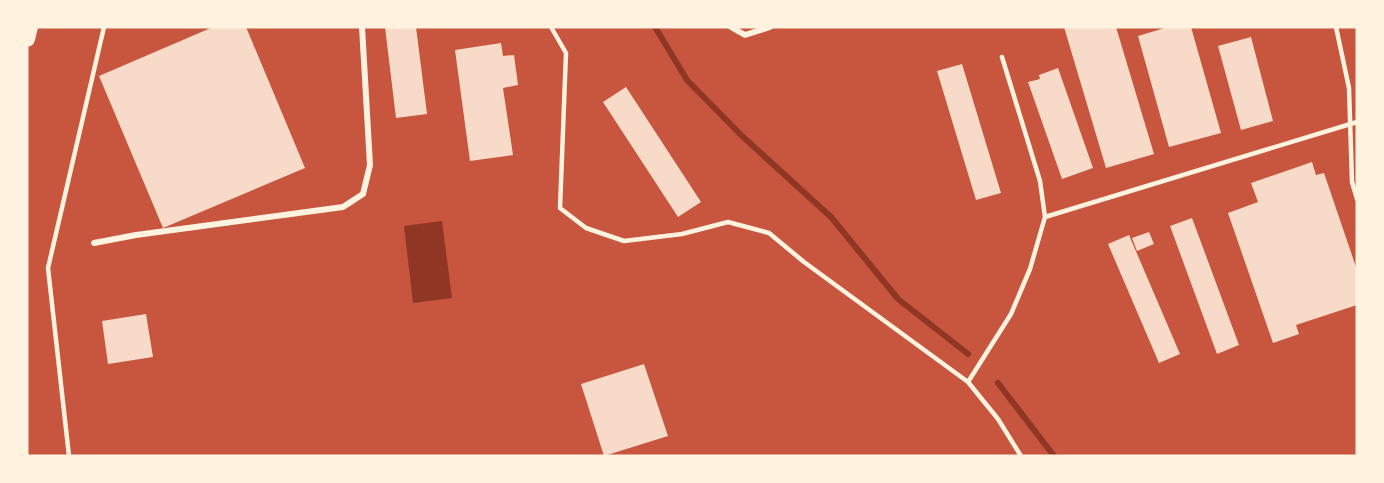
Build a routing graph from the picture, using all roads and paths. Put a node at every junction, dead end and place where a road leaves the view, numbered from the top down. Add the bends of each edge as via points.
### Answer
1 (30, 27) edge
2 (104, 27) edge
3 (363, 27) edge
4 (551, 27) edge
5 (731, 27) edge
6 (770, 27) edge
7 (1336, 27) edge
8 (27, 39) edge
9 (1002, 57) dead end
10 (1357, 122) edge
11 (1350, 123) junction
12 (1357, 199) edge
13 (1045, 217) junction
14 (94, 243) dead end
15 (968, 382) junction
16 (69, 456) edge
17 (1022, 456) edge

1 - 8 highway
2 - 16 lane via 48,268
3 - 14 street via 370,165 363,194 343,207
4 - 15 lane via 566,53 560,208 586,228 624,241 682,234 728,222 769,233
5 - 6 street via 746,35
7 - 11 lane via 1348,88
9 - 13 lane via 1040,182
10 - 11 lane
11 - 12 lane via 1352,182
11 - 13 lane
13 - 15 lane via 1030,269 1011,314
15 - 17 lane

